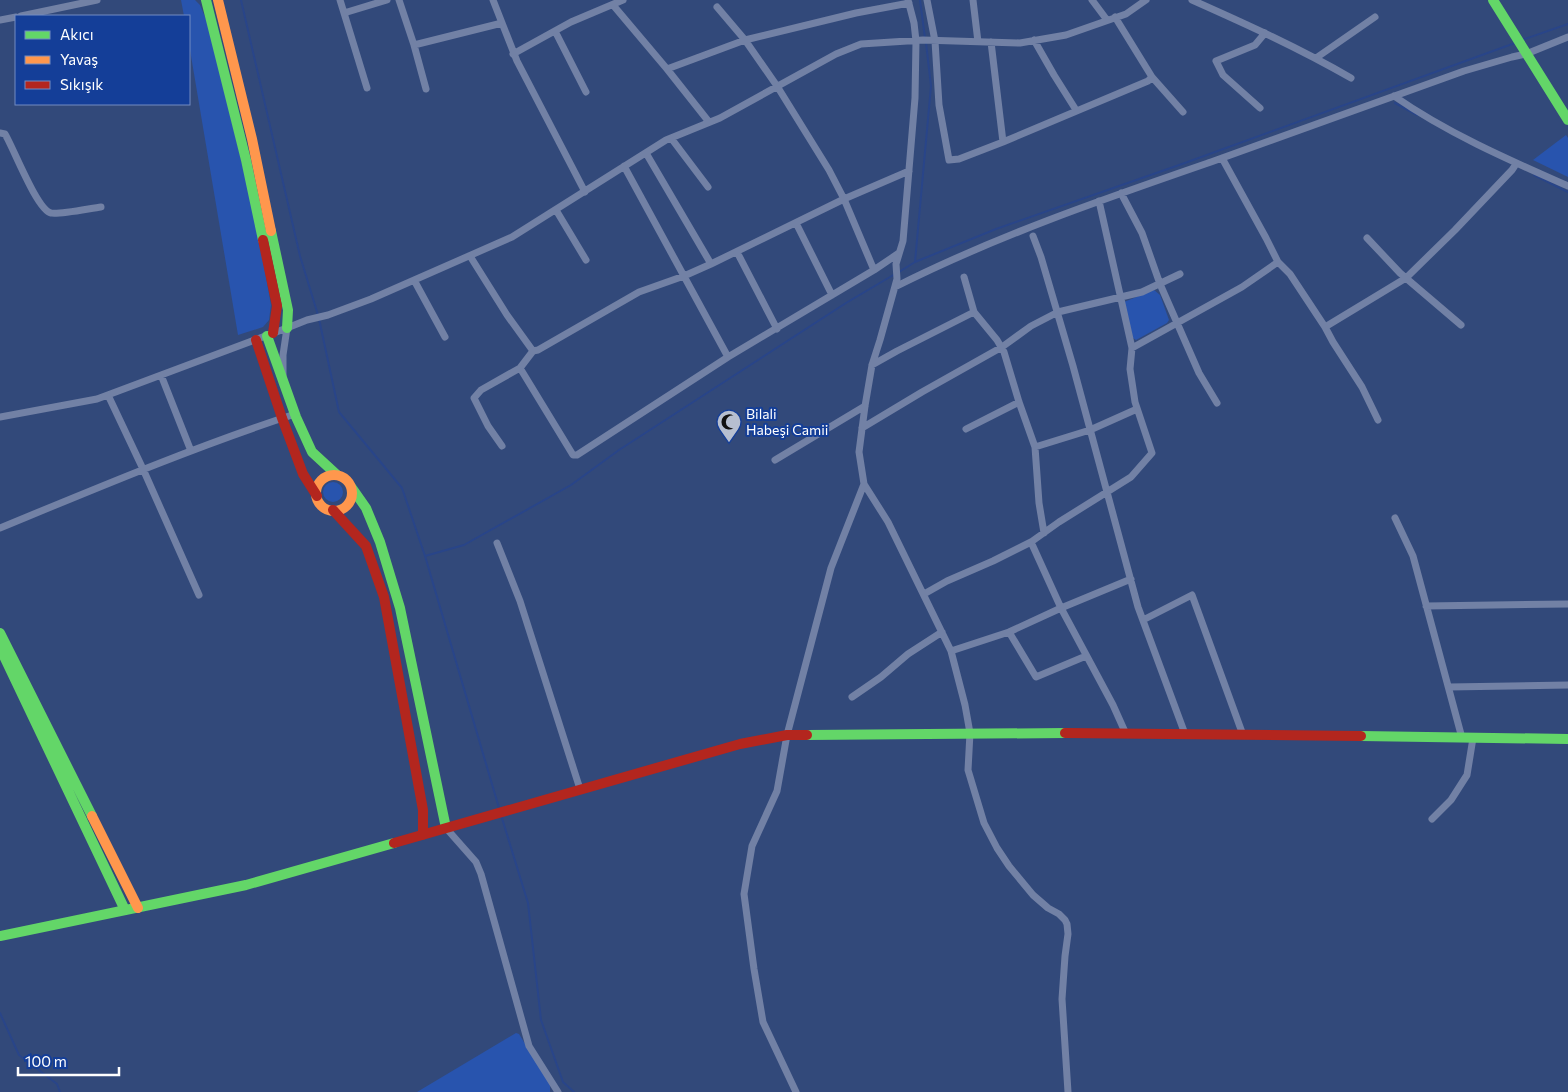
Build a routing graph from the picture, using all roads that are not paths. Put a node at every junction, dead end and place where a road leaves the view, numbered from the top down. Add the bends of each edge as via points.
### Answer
1 (97, 0) edge
2 (206, 0) edge
3 (218, 0) edge
4 (340, 0) edge
5 (388, 0) edge
6 (399, 0) edge
7 (493, 0) edge
8 (623, 0) edge
9 (927, 0) edge
10 (973, 0) edge
11 (1092, 0) edge
12 (1146, 0) edge
13 (1192, 0) edge
14 (1493, 0) edge
15 (908, 1) edge
16 (613, 5) junction
17 (717, 8) dead end
18 (344, 13) junction
19 (26, 15) edge
20 (15, 17) edge
21 (1115, 17) junction
22 (1374, 17) dead end
23 (0, 20) edge
24 (1107, 20) junction
25 (502, 23) junction
26 (555, 31) junction
27 (1265, 33) junction
28 (1568, 38) edge
29 (745, 40) junction
30 (1034, 40) junction
31 (926, 41) junction
32 (978, 42) junction
33 (991, 42) junction
34 (414, 45) junction
35 (1524, 51) junction
36 (513, 54) junction
37 (1316, 58) junction
38 (667, 69) junction
39 (1152, 77) junction
40 (1351, 78) dead end
41 (777, 86) junction
42 (367, 88) dead end
43 (426, 89) dead end
44 (586, 92) dead end
45 (1394, 96) junction
46 (1260, 108) dead end
47 (1076, 110) junction
48 (1183, 112) dead end
49 (1568, 120) edge
50 (709, 122) junction
51 (0, 133) edge
52 (671, 138) junction
53 (1003, 142) junction
54 (646, 153) junction
55 (1222, 158) junction
56 (1516, 164) junction
57 (624, 166) junction
58 (909, 171) junction
59 (1568, 186) edge
60 (708, 187) dead end
61 (585, 192) junction
62 (1121, 193) junction
63 (844, 199) junction
64 (1099, 202) junction
65 (101, 206) dead end
66 (556, 210) junction
67 (796, 223) junction
68 (1033, 236) dead end
69 (1366, 238) dead end
70 (737, 252) junction
71 (899, 252) junction
72 (470, 256) junction
73 (586, 260) dead end
74 (1278, 262) junction
75 (711, 264) junction
76 (874, 270) junction
77 (1180, 274) dead end
78 (684, 276) junction
79 (964, 277) dead end
80 (1406, 278) junction
81 (414, 280) junction
82 (896, 283) junction
83 (1160, 284) junction
84 (832, 295) junction
85 (1120, 298) junction
86 (974, 312) junction
87 (1058, 312) junction
88 (1177, 324) junction
89 (1325, 326) junction
90 (1461, 326) dead end
91 (287, 328) junction
92 (777, 329) junction
93 (270, 334) junction
94 (445, 337) dead end
95 (256, 340) junction
96 (1002, 347) junction
97 (1132, 348) junction
98 (533, 351) junction
99 (728, 357) junction
100 (872, 365) junction
101 (520, 368) junction
102 (160, 375) junction
103 (284, 383) junction
104 (108, 395) junction
105 (1019, 402) junction
106 (1216, 403) dead end
107 (865, 406) junction
108 (1137, 409) junction
109 (294, 414) junction
110 (0, 417) edge
111 (282, 418) junction
112 (1378, 420) dead end
113 (862, 428) junction
114 (966, 429) dead end
115 (1090, 430) junction
116 (502, 446) dead end
117 (1035, 447) junction
118 (191, 451) junction
119 (775, 460) dead end
120 (144, 469) junction
121 (337, 475) junction
122 (864, 484) junction
123 (352, 488) junction
124 (1108, 492) junction
125 (317, 496) junction
126 (333, 510) junction
127 (1395, 518) dead end
128 (0, 528) edge
129 (1044, 533) junction
130 (1031, 542) junction
131 (497, 543) dead end
132 (1131, 579) junction
133 (924, 594) junction
134 (200, 595) dead end
135 (1568, 604) edge
136 (1426, 606) junction
137 (1060, 608) junction
138 (1143, 620) junction
139 (942, 632) junction
140 (1009, 632) junction
141 (0, 633) edge
142 (0, 648) edge
143 (951, 651) junction
144 (1086, 656) junction
145 (1568, 685) edge
146 (1449, 687) junction
147 (852, 697) dead end
148 (970, 733) junction
149 (1126, 734) junction
150 (1185, 734) junction
151 (787, 735) junction
152 (1243, 735) junction
153 (1462, 738) junction
154 (1473, 738) junction
155 (1568, 739) edge
156 (580, 789) junction
157 (1432, 819) dead end
158 (446, 828) junction
159 (423, 835) junction
160 (138, 908) junction
161 (125, 910) junction
162 (0, 936) edge
163 (558, 1092) edge
164 (796, 1092) edge
165 (1068, 1092) edge

1 - 19 street
2 - 93 main road via 244,150 277,306
3 - 91 main road via 252,139 288,310
4 - 18 street
5 - 18 street
6 - 34 street
7 - 25 street
8 - 16 street
9 - 31 street
10 - 32 street
11 - 24 street
12 - 21 street via 1126,14
13 - 27 street
14 - 35 main road
15 - 29 street
15 - 31 street via 914,22
16 - 26 street
16 - 38 street
17 - 29 street
18 - 42 street
20 - 23 street
21 - 24 street
21 - 39 street
22 - 37 street
24 - 30 street via 1066,35
25 - 34 street
25 - 36 street
26 - 36 street
26 - 44 street
27 - 37 street
27 - 46 street via 1255,44 1216,61 1223,75
28 - 35 street
29 - 38 street
29 - 41 street
30 - 33 street
30 - 47 street
31 - 32 street
31 - 41 street via 861,44
31 - 53 street via 949,160
31 - 58 street via 915,98
32 - 33 street
33 - 53 street
34 - 43 street
35 - 45 street
35 - 49 main road
36 - 61 street
37 - 40 street
38 - 50 street
39 - 47 street
39 - 48 street
41 - 50 street
41 - 63 street
45 - 55 street
45 - 56 street
47 - 53 street
50 - 52 street
51 - 65 street via 5,134 44,209 52,213
52 - 54 street
52 - 60 street
54 - 57 street
54 - 75 street
55 - 62 street
55 - 74 street
56 - 59 street
56 - 80 street via 1456,230
57 - 61 street
57 - 78 street
58 - 63 street
58 - 71 street
61 - 66 street
62 - 64 street
62 - 83 street via 1142,233
63 - 67 street
63 - 76 street
64 - 82 street via 1016,232
64 - 85 street
66 - 72 street via 512,237
66 - 73 street
67 - 70 street
67 - 84 street
68 - 87 street
69 - 80 street
70 - 75 street
70 - 92 street
71 - 76 street
71 - 82 street
72 - 81 street
72 - 98 street
74 - 88 street
74 - 89 street via 1290,274
75 - 78 street
76 - 84 street
77 - 83 street
78 - 98 street via 639,292
78 - 99 street
79 - 86 street
80 - 89 street
80 - 90 street
81 - 91 street
81 - 94 street
82 - 100 street
83 - 85 street
83 - 88 street
84 - 92 street
85 - 87 street
85 - 97 street
86 - 96 street
86 - 100 street
87 - 96 street
87 - 115 street
88 - 97 street
88 - 106 street
89 - 112 street
91 - 93 street
91 - 103 street via 282,355
92 - 99 street
93 - 95 street
93 - 103 main road
95 - 102 street
95 - 111 main road
96 - 105 street
96 - 113 street
97 - 108 street via 1130,369
98 - 101 street
99 - 101 street via 577,455 572,455
100 - 107 street
101 - 116 street via 481,390 474,398
102 - 104 street
102 - 118 street
103 - 109 main road
104 - 110 street
104 - 120 street
105 - 114 street
105 - 117 street
107 - 113 street
107 - 119 street
108 - 115 street
108 - 124 street via 1152,453 1131,477
109 - 111 street
109 - 121 main road via 312,452
111 - 118 street
111 - 125 main road via 303,474
113 - 122 street via 859,452
115 - 117 street
115 - 124 street
117 - 129 street
118 - 120 street
120 - 128 street
120 - 134 street
121 - 123 main road via 346,479
121 - 125 main road via 328,476 320,482
122 - 133 street via 888,522
122 - 151 street via 831,568
123 - 126 main road via 349,503
123 - 158 main road via 366,508 380,542 400,608
124 - 129 street
124 - 132 street
125 - 126 main road via 325,508
126 - 159 main road via 366,546 384,597 423,810
127 - 136 street via 1413,556
129 - 130 street
130 - 133 street
130 - 137 street
131 - 156 street via 520,601
132 - 137 street
132 - 138 street
133 - 139 street
135 - 136 street
136 - 146 street
137 - 140 street
137 - 144 street
138 - 150 street
138 - 152 street via 1192,595
139 - 143 street
139 - 147 street
140 - 143 street
140 - 144 street via 1036,677
141 - 160 main road
142 - 161 main road
143 - 148 street
144 - 149 street
145 - 146 street
146 - 153 street
148 - 149 main road
148 - 151 main road
148 - 165 street via 968,770 984,823 1009,866 1033,896 1059,914 1067,924 1062,999
149 - 150 main road
150 - 152 main road
151 - 156 main road via 740,744
151 - 164 street via 777,791 752,846 744,894 763,1022
152 - 153 main road
153 - 154 main road
154 - 155 main road
154 - 157 street via 1467,775 1452,800
156 - 158 main road
158 - 159 main road
158 - 163 street via 476,862 529,1046
159 - 160 main road via 246,885
160 - 161 main road
161 - 162 main road

